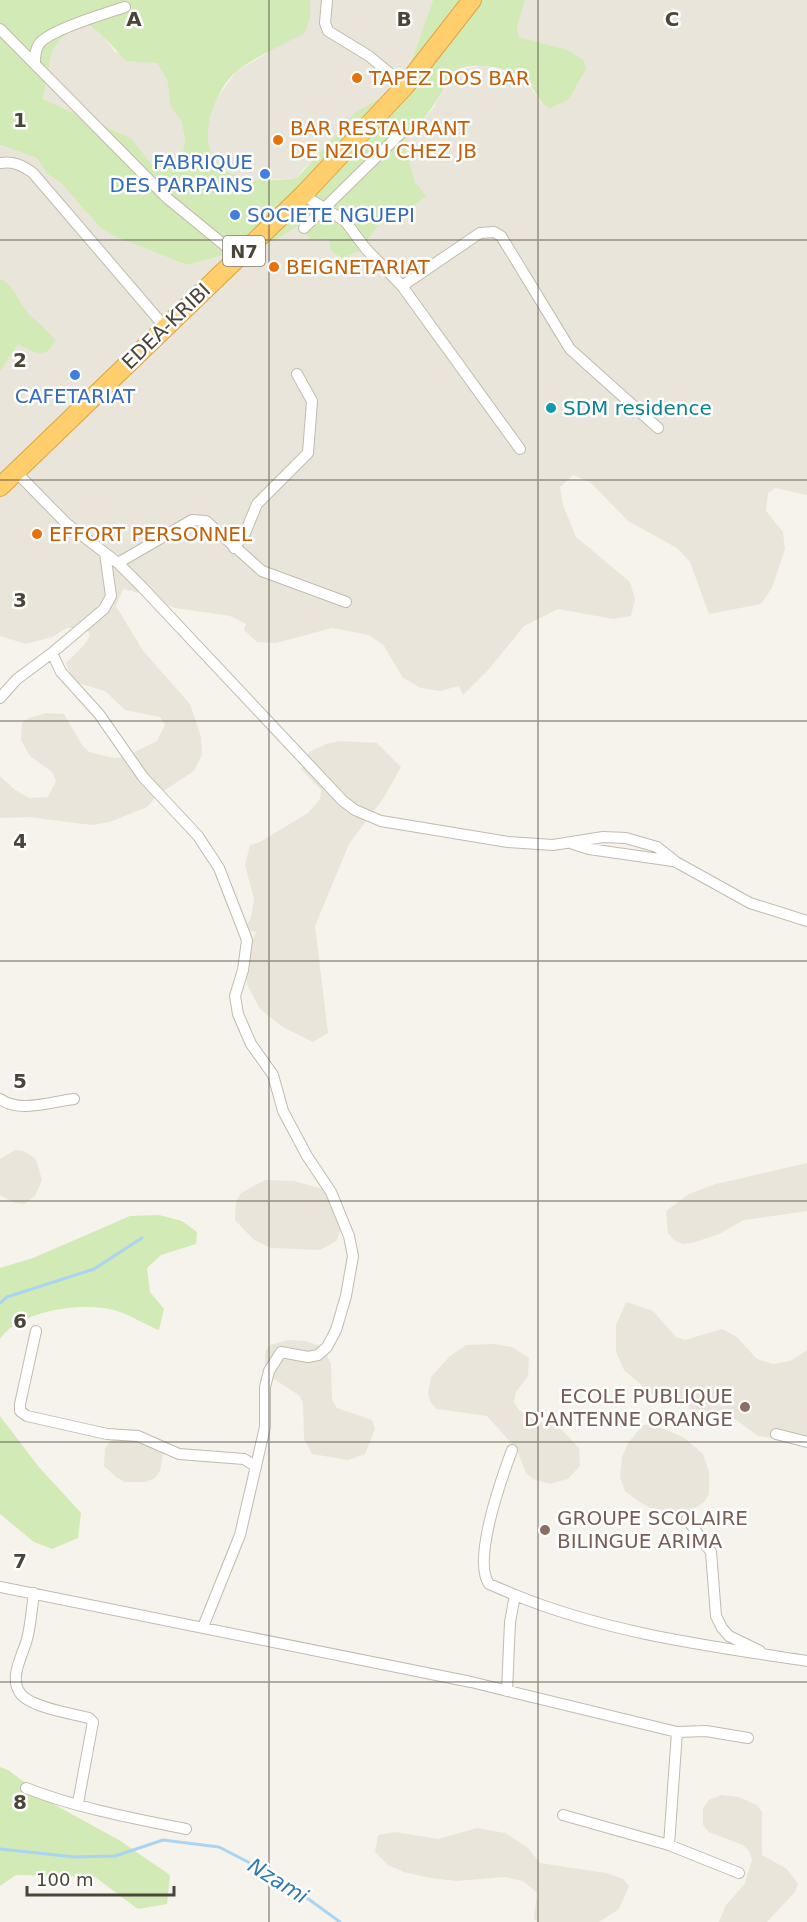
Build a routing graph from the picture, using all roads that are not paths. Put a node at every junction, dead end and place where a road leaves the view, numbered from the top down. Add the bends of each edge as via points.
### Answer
1 (327, 0) edge
2 (472, 0) edge
3 (125, 7) dead end
4 (0, 29) edge
5 (35, 63) junction
6 (405, 86) junction
7 (402, 132) dead end
8 (0, 163) edge
9 (303, 195) junction
10 (325, 207) junction
11 (304, 228) dead end
12 (239, 257) junction
13 (402, 286) junction
14 (165, 327) junction
15 (297, 374) dead end
16 (658, 428) dead end
17 (520, 449) dead end
18 (16, 472) junction
19 (0, 487) edge
20 (234, 548) junction
21 (105, 553) junction
22 (118, 563) junction
23 (346, 602) dead end
24 (52, 654) junction
25 (0, 698) edge
26 (807, 921) edge
27 (0, 1099) edge
28 (74, 1099) dead end
29 (36, 1330) dead end
30 (776, 1434) dead end
31 (807, 1442) edge
32 (512, 1450) dead end
33 (255, 1466) junction
34 (687, 1519) dead end
35 (0, 1587) edge
36 (34, 1593) junction
37 (515, 1596) junction
38 (203, 1627) junction
39 (768, 1655) junction
40 (807, 1661) edge
41 (507, 1691) junction
42 (677, 1732) junction
43 (748, 1738) dead end
44 (26, 1788) dead end
45 (78, 1803) junction
46 (563, 1815) dead end
47 (186, 1829) dead end
48 (669, 1845) junction
49 (739, 1873) dead end

1 - 6 street via 328,31 369,56
2 - 6 highway, EDEA-KRIBI / N7
3 - 5 street via 43,40
4 - 5 street
5 - 12 street via 167,198
6 - 9 highway, EDEA-KRIBI / N7
7 - 10 street
8 - 14 street via 23,165 33,173
9 - 10 street
9 - 12 highway, EDEA-KRIBI / N7
10 - 11 street
10 - 13 street via 345,221
12 - 14 highway, EDEA-KRIBI / N7
13 - 16 street via 480,233 494,232 501,236 570,350
13 - 17 street
14 - 18 highway, EDEA-KRIBI / N7
15 - 20 street via 312,401 308,453 257,504
18 - 19 highway, EDEA-KRIBI / N7
18 - 21 street via 66,523
20 - 22 street via 199,518
20 - 23 street via 262,571
21 - 22 street
21 - 24 street via 111,596 104,609
22 - 26 street via 355,810 381,821 508,842 573,844 603,837 626,838 657,847 676,862 750,903
24 - 25 street via 17,679
24 - 33 street via 61,672 99,714 143,777 198,836 219,868 247,940 235,996 238,1014 251,1044 273,1075 283,1111 331,1192 349,1236 352,1256 336,1330 318,1355 281,1352 276,1357 265,1387 265,1427
27 - 28 street via 20,1107
29 - 33 street via 20,1404 20,1411 27,1416 97,1432 138,1436 179,1454 244,1459
30 - 31 street
32 - 37 street via 494,1500 483,1570 489,1584
33 - 38 street via 240,1535
34 - 39 street via 711,1552 716,1616 722,1628 729,1636
35 - 36 street
36 - 38 street
36 - 45 street via 16,1684 20,1694 29,1700 93,1722
37 - 39 street via 554,1611 650,1635
37 - 41 street
38 - 41 street
39 - 40 street
41 - 42 street
42 - 43 street via 706,1731
42 - 48 street
44 - 45 street via 62,1802
45 - 47 street via 106,1814
46 - 48 street
48 - 49 street

